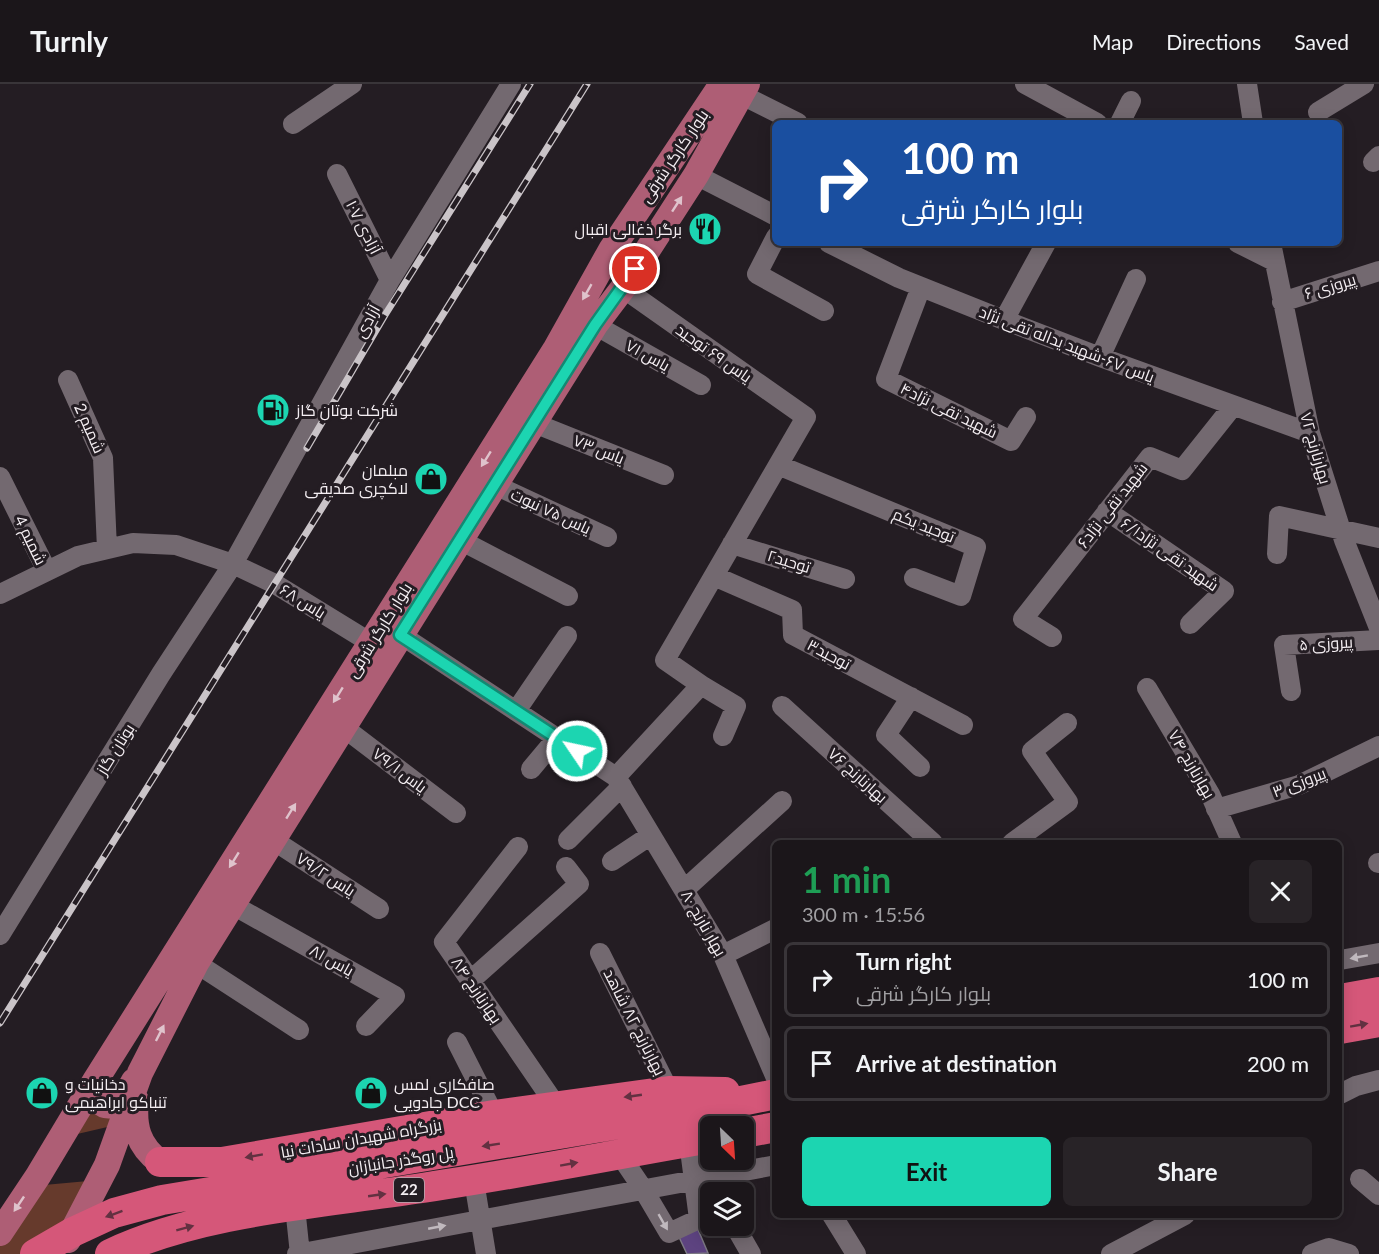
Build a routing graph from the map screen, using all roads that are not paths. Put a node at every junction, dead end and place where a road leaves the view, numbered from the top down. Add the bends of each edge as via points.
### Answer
1 (352, 84) edge
2 (511, 84) edge
3 (1025, 84) edge
4 (1248, 84) edge
5 (1364, 84) edge
6 (736, 87) edge
7 (1131, 101) dead end
8 (1318, 112) dead end
9 (793, 120) edge
10 (1091, 120) edge
11 (1122, 120) edge
12 (1253, 120) edge
13 (293, 124) dead end
14 (337, 174) dead end
15 (696, 175) junction
16 (772, 214) edge
17 (772, 245) edge
18 (835, 246) edge
19 (1044, 246) edge
20 (1249, 246) edge
21 (1272, 252) edge
22 (1379, 271) edge
23 (1136, 279) dead end
24 (390, 280) junction
25 (921, 287) junction
26 (622, 288) junction
27 (1282, 302) junction
28 (824, 311) dead end
29 (1004, 320) junction
30 (595, 325) junction
31 (1100, 357) junction
32 (69, 380) dead end
33 (701, 385) dead end
34 (1233, 406) junction
35 (1026, 417) dead end
36 (534, 423) junction
37 (1310, 433) junction
38 (778, 465) junction
39 (664, 475) dead end
40 (0, 477) edge
41 (495, 485) junction
42 (1107, 511) junction
43 (1341, 529) junction
44 (606, 537) dead end
45 (1379, 538) edge
46 (460, 540) junction
47 (732, 544) junction
48 (107, 549) junction
49 (1277, 554) dead end
50 (233, 564) junction
51 (47, 571) junction
52 (714, 576) junction
53 (914, 578) dead end
54 (845, 579) dead end
55 (0, 594) edge
56 (568, 596) dead end
57 (1190, 624) dead end
58 (1379, 628) edge
59 (400, 635) junction
60 (567, 636) dead end
61 (1052, 637) dead end
62 (1379, 640) edge
63 (371, 643) junction
64 (701, 686) junction
65 (1147, 688) dead end
66 (1291, 691) dead end
67 (911, 697) junction
68 (782, 706) dead end
69 (516, 711) junction
70 (1067, 723) dead end
71 (963, 725) dead end
72 (343, 727) junction
73 (723, 736) dead end
74 (557, 738) junction
75 (1379, 746) edge
76 (920, 766) dead end
77 (531, 769) dead end
78 (619, 781) junction
79 (782, 801) dead end
80 (1216, 809) junction
81 (456, 813) dead end
82 (651, 835) junction
83 (273, 840) junction
84 (568, 840) dead end
85 (930, 840) edge
86 (1016, 840) edge
87 (1231, 840) edge
88 (518, 847) dead end
89 (612, 861) dead end
90 (566, 867) dead end
91 (684, 890) junction
92 (233, 904) junction
93 (379, 909) dead end
94 (772, 930) edge
95 (0, 935) edge
96 (600, 953) dead end
97 (1379, 953) edge
98 (723, 955) junction
99 (1342, 960) edge
100 (196, 963) junction
101 (470, 981) junction
102 (1379, 992) edge
103 (1342, 999) edge
104 (1379, 1022) edge
105 (366, 1026) dead end
106 (1342, 1029) edge
107 (299, 1030) dead end
108 (457, 1042) dead end
109 (772, 1069) edge
110 (140, 1072) junction
111 (1379, 1080) edge
112 (95, 1081) junction
113 (669, 1090) junction
114 (1342, 1093) edge
115 (772, 1094) edge
116 (772, 1095) edge
117 (557, 1107) junction
118 (494, 1115) junction
119 (772, 1128) edge
120 (754, 1131) edge
121 (700, 1140) edge
122 (620, 1155) junction
123 (222, 1161) junction
124 (160, 1162) joint
125 (772, 1166) edge
126 (1360, 1179) dead end
127 (474, 1180) junction
128 (709, 1182) edge
129 (700, 1183) edge
130 (643, 1189) junction
131 (1379, 1195) edge
132 (295, 1207) junction
133 (700, 1213) edge
134 (226, 1217) junction
135 (834, 1218) edge
136 (1181, 1218) edge
137 (481, 1219) junction
138 (0, 1233) edge
139 (741, 1236) edge
140 (1145, 1244) edge
141 (147, 1248) edge
142 (363, 1248) edge
143 (35, 1254) edge
144 (59, 1254) edge
145 (110, 1254) edge
146 (299, 1254) edge
147 (486, 1254) edge
148 (752, 1254) edge
149 (856, 1254) edge
150 (1111, 1254) edge
151 (1312, 1254) edge
152 (1349, 1254) edge

1 - 13 street
2 - 24 street, آزادی
3 - 10 street
4 - 12 street
5 - 8 street
6 - 9 street
6 - 15 main road, بلوار کارگر شرقی
6 -> 63 main road, بلوار کارگر شرقی via 611,250 555,350
7 - 11 street
14 - 24 street, آزادی ۱۰۷
15 - 16 street
26 -> 15 main road, بلوار کارگر شرقی
17 - 28 street via 757,274
18 - 25 street, یاس ۶۷-شهید یداله تقی نژاد
19 - 29 street
20 - 21 street
21 - 27 street, بهارنارنج ۷۲
22 - 27 street, پیروزی ۶
23 - 31 street
24 - 50 street, آزادی
25 - 29 street, یاس ۶۷-شهید یداله تقی نژاد
25 - 35 street, شهید تقی نژاد۴ via 886,379 1011,441
26 - 30 main road, بلوار کارگر شرقی
26 - 38 street, یاس ۶۹ توحید via 806,417
27 - 37 street, بهارنارنج ۷۲
29 - 31 street, یاس ۶۷-شهید یداله تقی نژاد
30 - 33 street, یاس ۷۱
30 - 36 main road, بلوار کارگر شرقی
31 - 34 street, یاس ۶۷-شهید یداله تقی نژاد
32 - 48 street, شمیم 2 via 103,458
34 - 37 street, یاس ۶۷-شهید یداله تقی نژاد
34 - 42 street, شهید تقی نژاد۶ via 1182,470 1150,457
36 - 39 street, یاس ۷۳
36 - 41 main road, بلوار کارگر شرقی
37 - 43 street, بهارنارنج ۷۲
38 - 47 street
38 - 53 street, توحید یکم via 976,547 961,596
40 - 51 street, شمیم 4
41 - 44 street, یاس ۷۵ نبوت
41 - 46 main road, بلوار کارگر شرقی
42 - 57 street, شهید تقی نژاد۶/۱ via 1224,591
42 - 61 street, شهید تقی نژاد۶ via 1023,619
43 - 45 street
43 - 49 street via 1279,516
43 - 58 street, بهارنارنج ۷۲
46 - 56 street
46 - 59 main road, بلوار کارگر شرقی
47 - 52 street
47 - 54 street, توحید۲
48 - 50 street, یاس ۶۸ via 133,543 176,545
48 - 51 street, یاس ۶۸ via 78,556
50 - 63 street, یاس ۶۸ via 275,584
50 - 95 street, بوتان گاز
51 - 55 street, یاس ۶۸
52 - 64 street via 665,660
52 - 67 street, توحید۳ via 792,610 793,635
59 - 69 street
59 - 72 main road, بلوار کارگر شرقی
60 - 69 street
62 - 66 street, پیروزی ۵ via 1284,645
63 -> 112 main road, بلوار کارگر شرقی
64 - 73 street via 736,706
64 - 78 street
65 - 80 street, بهارنارنج ۷۴
67 - 71 street, توحید۳
67 - 76 street via 886,735
68 - 85 street, بهارنارنج ۷۶
69 - 74 street
70 - 86 street via 1032,751 1068,802
72 - 81 street, یاس ۷۹/۱
83 -> 72 main road, بلوار کارگر شرقی
74 - 77 street
74 - 78 street
75 - 80 street, پیروزی ۳ via 1299,785
78 - 82 street, بهار نارنج ۸۰
78 - 84 street
79 - 91 street
80 - 87 street, بهارنارنج ۷۴
82 - 89 street
82 - 91 street, بهار نارنج ۸۰
83 - 92 main road, بلوار کارگر شرقی
83 - 93 street, یاس ۷۹/۲
88 - 101 street, بهارنارنج ۸۴ via 444,942
90 - 101 street via 579,884
91 - 98 street, بهار نارنج ۸۰
92 - 100 main road, بلوار کارگر شرقی
92 - 105 street, یاس ۸۱ via 395,996
94 - 98 street
96 - 113 street, بهارنارنج ۸۲ شاهد
97 -> 99 street
98 - 109 street, بهار نارنج ۸۰
100 - 107 street
110 -> 100 main road, بلوار کارگر شرقی
101 - 117 street, بهارنارنج ۸۴
102 - 103 highway
106 -> 104 highway
108 - 118 street
110 - 112 main road via 122,1100 112,1104 102,1103 96,1097
110 - 124 main road via 136,1130 146,1150
110 - 144 main road, بلوار کارگر شرقی via 107,1165
111 - 114 street
112 -> 138 main road, بلوار کارگر شرقی
113 - 115 highway, بزرگراه شهیدان سادات نیا
113 -> 117 highway, بزرگراه شهیدان سادات نیا
116 -> 143 highway, پل روگذر جانبازان / 22 via 667,1116 162,1200 114,1212
117 - 118 highway, بزرگراه شهیدان سادات نیا
118 -> 123 highway, بزرگراه شهیدان سادات نیا
119 - 120 highway
121 - 122 highway, 22
127 -> 122 highway, 22
122 - 130 street
123 - 124 highway, بزرگراه شهیدان سادات نیا
123 - 134 highway via 210,1179 209,1190
125 - 128 street
126 - 131 street
132 -> 127 highway, 22
127 - 137 street
129 - 130 street
130 -> 133 street via 669,1233 699,1219
130 - 137 street
132 - 134 highway, 22
132 - 146 street
141 -> 134 highway, 22 via 160,1234
135 - 149 street
136 - 140 street
142 -> 137 street
137 - 147 street
139 - 148 street
140 - 150 street
141 - 145 highway, 22
142 - 146 street
151 - 152 street via 1329,1248

